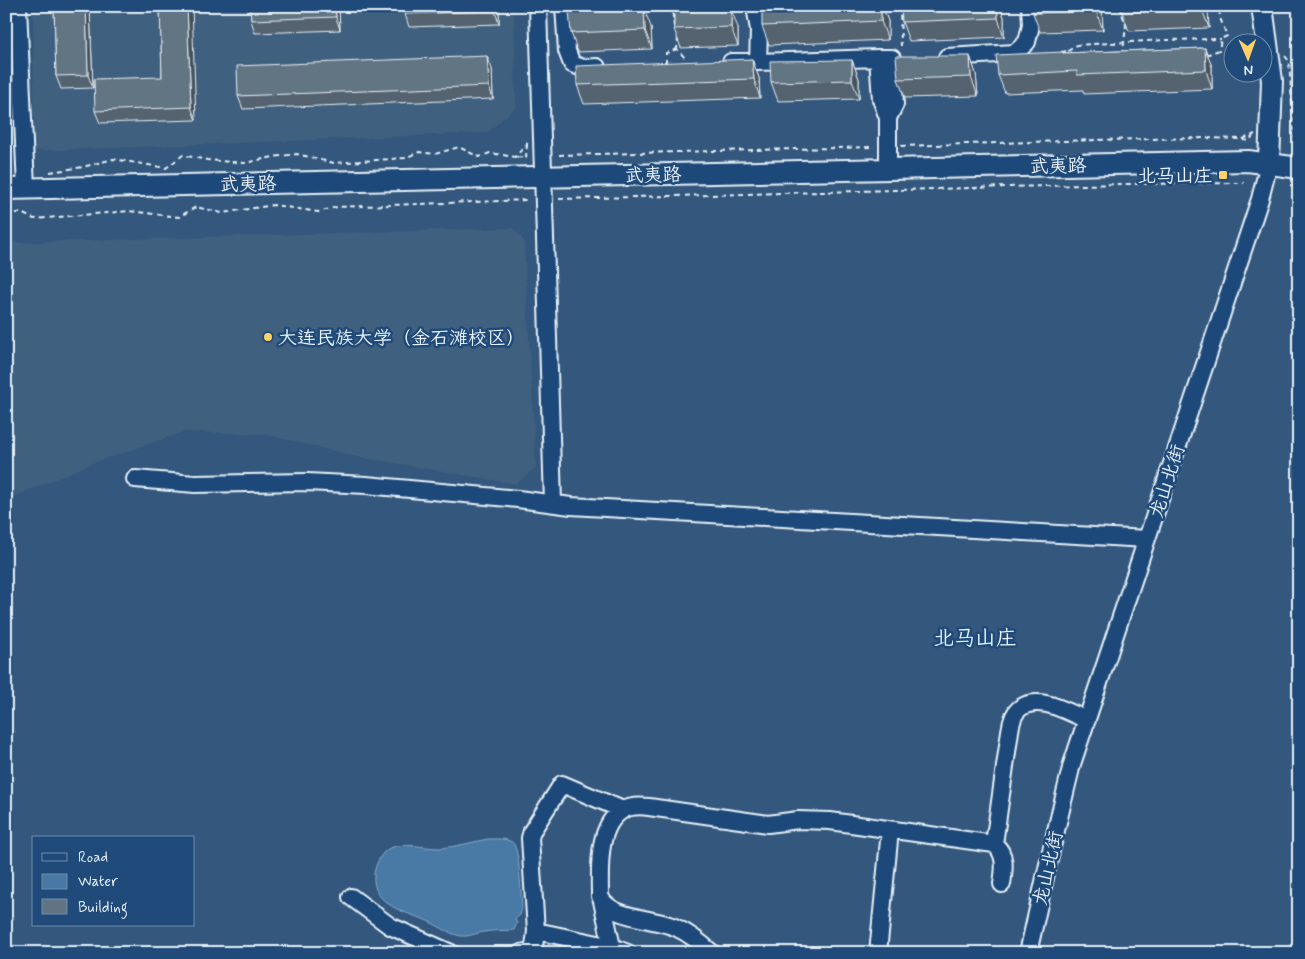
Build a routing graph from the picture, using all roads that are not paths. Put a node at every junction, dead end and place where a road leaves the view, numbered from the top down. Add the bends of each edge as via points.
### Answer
1 (18, 6) edge
2 (538, 6) edge
3 (755, 6) edge
4 (1030, 6) edge
5 (1262, 6) edge
6 (565, 8) edge
7 (935, 57) edge
8 (758, 62) junction
9 (712, 63) edge
10 (611, 66) edge
11 (1269, 164) junction
12 (888, 169) junction
13 (1295, 176) edge
14 (543, 177) junction
15 (19, 182) edge
16 (135, 479) dead end
17 (553, 503) junction
18 (1147, 539) junction
19 (1087, 720) junction
20 (623, 810) junction
21 (890, 830) junction
22 (994, 844) junction
23 (1002, 884) dead end
24 (351, 897) dead end
25 (602, 902) junction
26 (536, 931) junction
27 (612, 947) junction
28 (452, 953) edge
29 (521, 953) edge
30 (628, 953) edge
31 (712, 953) edge
32 (878, 953) edge
33 (1028, 953) edge

1 - 15 street
2 - 14 street
3 - 8 street via 759,30
4 - 7 street via 1031,25 1027,42 1015,53
5 - 11 main road, 龙山北街 via 1272,81
6 - 10 street via 566,51 572,64 583,68
8 - 9 street
8 - 12 street via 894,58 895,104 888,118
11 - 12 main road, 武夷路 via 1248,161
11 - 13 main road, 武夷路
11 - 18 street, 龙山北街
12 - 14 main road, 武夷路
14 - 15 main road, 武夷路
14 - 17 street
16 - 17 street via 194,484 347,484
17 - 18 street
18 - 19 street, 龙山北街
19 - 22 street via 1048,704 1019,709 1012,720
19 - 33 street, 龙山北街 via 1070,774
20 - 21 street via 636,806 768,824 818,820
20 - 25 street via 612,820 602,844
20 - 26 street via 562,784 530,838
21 - 22 street
21 - 32 street
22 - 23 street via 1003,858
24 - 28 street via 390,926
25 - 27 street
25 - 31 street via 639,919 677,928
26 - 27 street
26 - 29 street via 534,947
27 - 30 street

